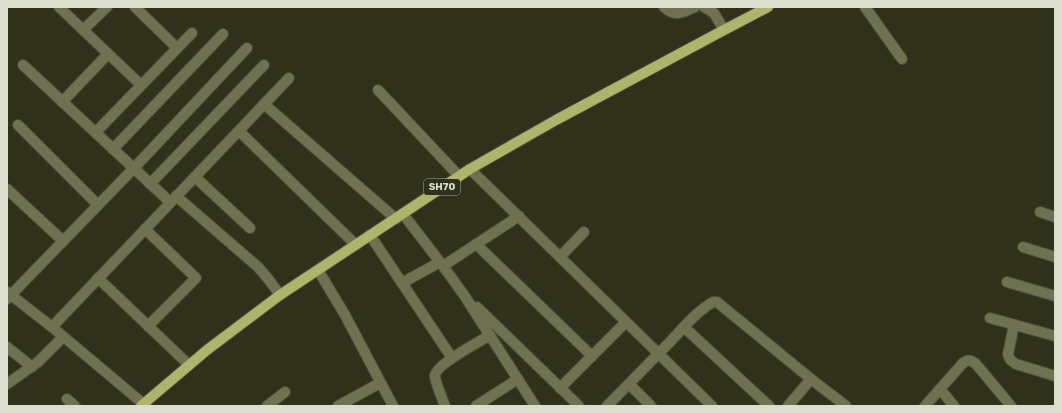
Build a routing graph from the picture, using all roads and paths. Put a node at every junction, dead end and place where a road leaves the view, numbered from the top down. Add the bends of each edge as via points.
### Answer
1 (59, 7) edge
2 (107, 7) edge
3 (135, 7) edge
4 (664, 7) edge
5 (695, 7) edge
6 (704, 7) edge
7 (768, 7) edge
8 (865, 7) edge
9 (83, 30) junction
10 (724, 30) junction
11 (192, 33) dead end
12 (223, 34) dead end
13 (177, 48) junction
14 (247, 48) dead end
15 (108, 54) junction
16 (902, 59) dead end
17 (23, 65) dead end
18 (264, 65) dead end
19 (289, 78) dead end
20 (141, 85) junction
21 (378, 90) dead end
22 (62, 102) junction
23 (264, 104) junction
24 (18, 125) dead end
25 (239, 131) junction
26 (96, 132) junction
27 (113, 149) junction
28 (134, 168) junction
29 (470, 169) junction
30 (459, 176) junction
31 (195, 177) junction
32 (150, 184) junction
33 (7, 190) edge
34 (173, 199) junction
35 (98, 205) junction
36 (1040, 212) dead end
37 (399, 216) junction
38 (519, 216) junction
39 (1055, 217) edge
40 (250, 228) dead end
41 (145, 229) junction
42 (584, 232) dead end
43 (370, 235) junction
44 (63, 241) junction
45 (476, 244) junction
46 (356, 245) junction
47 (1023, 247) dead end
48 (560, 257) junction
49 (1055, 257) edge
50 (442, 264) junction
51 (318, 270) junction
52 (98, 278) junction
53 (1007, 282) dead end
54 (402, 283) junction
55 (8, 295) edge
56 (280, 295) junction
57 (464, 295) junction
58 (1055, 296) edge
59 (990, 318) dead end
60 (626, 322) junction
61 (1014, 324) junction
62 (148, 326) junction
63 (52, 327) junction
64 (684, 327) junction
65 (490, 335) junction
66 (62, 336) junction
67 (1055, 336) edge
68 (7, 347) edge
69 (658, 354) junction
70 (592, 356) junction
71 (452, 358) junction
72 (189, 365) junction
73 (32, 367) junction
74 (1055, 376) edge
75 (518, 379) junction
76 (811, 379) junction
77 (380, 383) junction
78 (7, 384) edge
79 (629, 384) junction
80 (560, 388) junction
81 (940, 389) junction
82 (285, 392) dead end
83 (344, 404) edge
84 (144, 405) edge
85 (841, 405) edge
86 (267, 406) edge
87 (393, 406) edge
88 (445, 406) edge
89 (476, 406) edge
90 (535, 406) edge
91 (579, 406) edge
92 (607, 406) edge
93 (651, 406) edge
94 (712, 406) edge
95 (769, 406) edge
96 (788, 406) edge
97 (925, 406) edge
98 (954, 406) edge
99 (1011, 406) edge

1 - 9 street
2 - 9 street
3 - 13 street
4 - 5 street via 669,12 681,13
6 - 10 street via 714,13
7 - 10 main road, SH70
8 - 16 street
9 - 15 street
10 - 29 main road, SH70
11 - 13 street
12 - 27 street
13 - 20 street
14 - 28 street
15 - 20 street
15 - 22 street
17 - 22 street
18 - 32 street
19 - 23 street
20 - 26 street
21 - 30 street
22 - 26 street
23 - 25 street
23 - 37 street
24 - 35 street
25 - 31 street
25 - 46 street
26 - 27 street
27 - 28 street
28 - 32 street
28 - 35 street
29 - 30 main road, SH70
29 - 38 street
30 - 37 main road, SH70
31 - 34 street
31 - 40 street
32 - 34 street
33 - 44 street
34 - 41 street
34 - 56 street via 258,267
35 - 44 street
36 - 39 street
37 - 43 main road, SH70
37 - 50 street
38 - 45 street
38 - 48 street
41 - 52 street
41 - 62 street via 196,278
42 - 48 street
43 - 46 main road, SH70
43 - 54 street
44 - 55 street
45 - 50 street
45 - 70 street
46 - 51 main road, SH70
47 - 49 street
48 - 60 street
50 - 54 street
50 - 57 street
51 - 56 main road, SH70
51 - 77 street via 345,315
52 - 62 street
52 - 63 street
53 - 58 street
54 - 71 street
55 - 63 street
56 - 72 main road, SH70
57 - 65 street
57 - 80 street
59 - 61 street
60 - 69 street
60 - 70 street
61 - 67 street
61 - 74 street via 1009,359 1016,364
62 - 72 street
63 - 66 street
64 - 69 street
64 - 76 street via 708,304 717,302
64 - 95 street
65 - 71 street
65 - 75 street
66 - 73 street
66 - 84 street
68 - 73 street
69 - 79 street
69 - 94 street
70 - 80 street
71 - 88 street via 437,370 435,377
72 - 84 main road, SH70
73 - 78 street
75 - 89 street
75 - 90 street
76 - 85 street
76 - 96 street
77 - 83 street
77 - 87 street
79 - 92 street
79 - 93 street
80 - 91 street
81 - 97 street
81 - 98 street
81 - 99 street via 963,363 970,360
82 - 86 street

